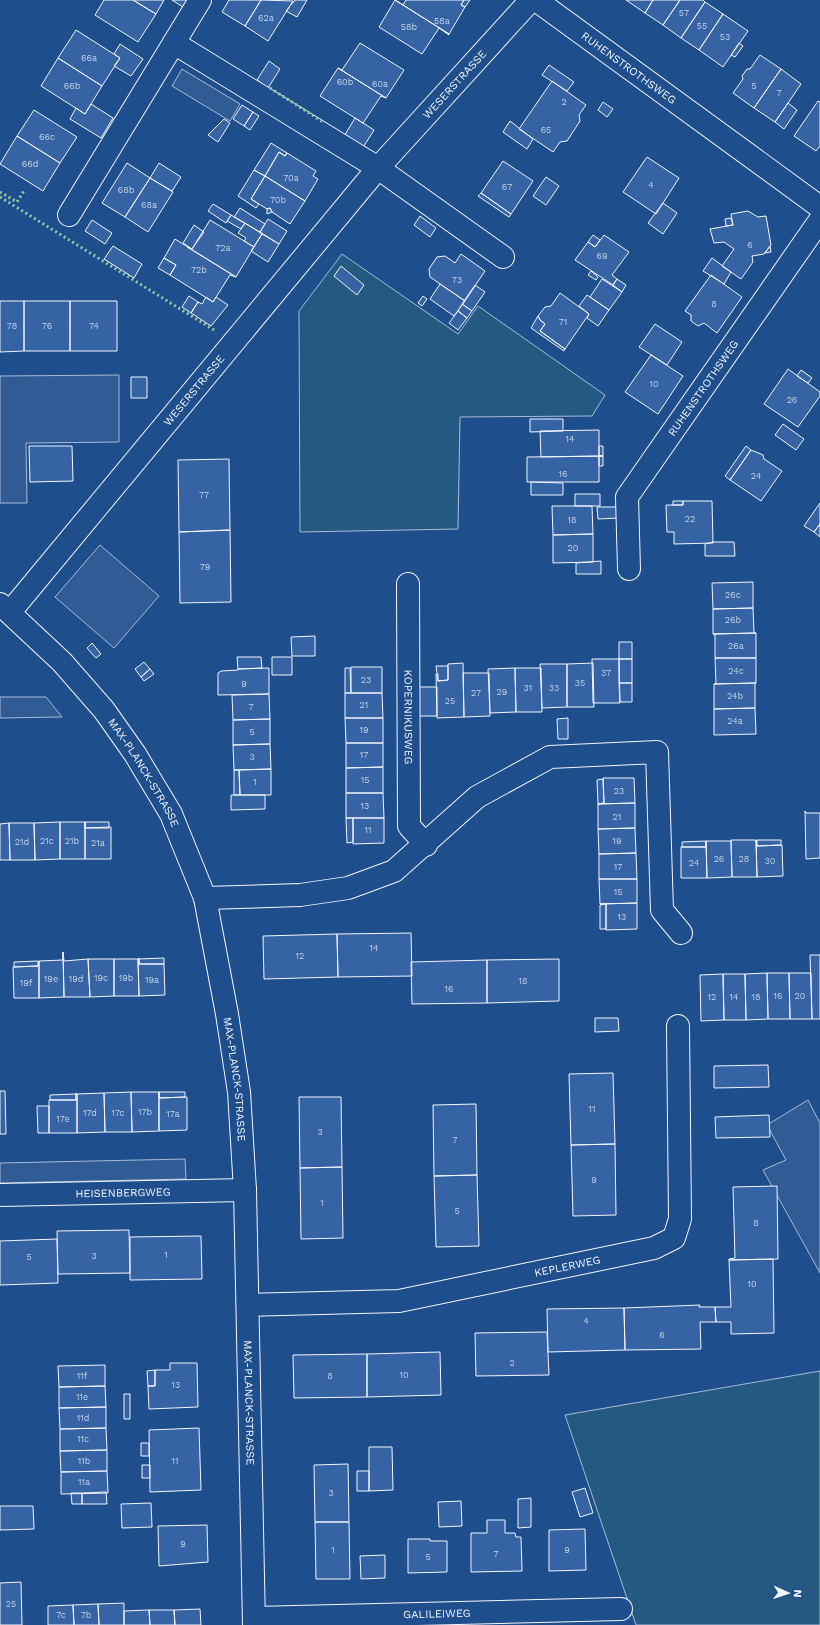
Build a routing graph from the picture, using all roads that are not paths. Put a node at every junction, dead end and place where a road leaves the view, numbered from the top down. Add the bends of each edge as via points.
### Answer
1 (200, 0) edge
2 (531, 0) edge
3 (536, 0) edge
4 (174, 44) junction
5 (378, 168) junction
6 (820, 207) edge
7 (69, 215) dead end
8 (820, 220) edge
9 (503, 257) dead end
10 (629, 569) dead end
11 (408, 584) dead end
12 (5, 608) edge
13 (426, 845) junction
14 (205, 898) junction
15 (680, 933) dead end
16 (678, 1026) dead end
17 (246, 1190) junction
18 (0, 1195) edge
19 (248, 1305) junction
20 (621, 1609) dead end
21 (254, 1621) edge

1 - 4 street
2 - 5 street, WESERSTRASSE
3 - 6 street, RUHENSTROTHSWEG
4 - 5 street
4 - 7 street
5 - 9 street
5 - 12 street, WESERSTRASSE
8 - 10 street, RUHENSTROTHSWEG via 628,497
11 - 13 street, KOPERNIKUSWEG via 409,826
12 - 14 street, MAX-PLANCK-STRASSE via 62,662 104,710 135,754 171,814
13 - 14 street via 394,871 348,888 300,895
13 - 15 street via 477,797 550,757 658,752 662,910
14 - 17 street, MAX-PLANCK-STRASSE via 239,1092
16 - 19 street, KEPLERWEG via 680,1218 674,1238 654,1248 399,1301
17 - 18 street, HEISENBERGWEG
17 - 19 street, MAX-PLANCK-STRASSE
19 - 21 street, MAX-PLANCK-STRASSE
20 - 21 street, GALILEIWEG

